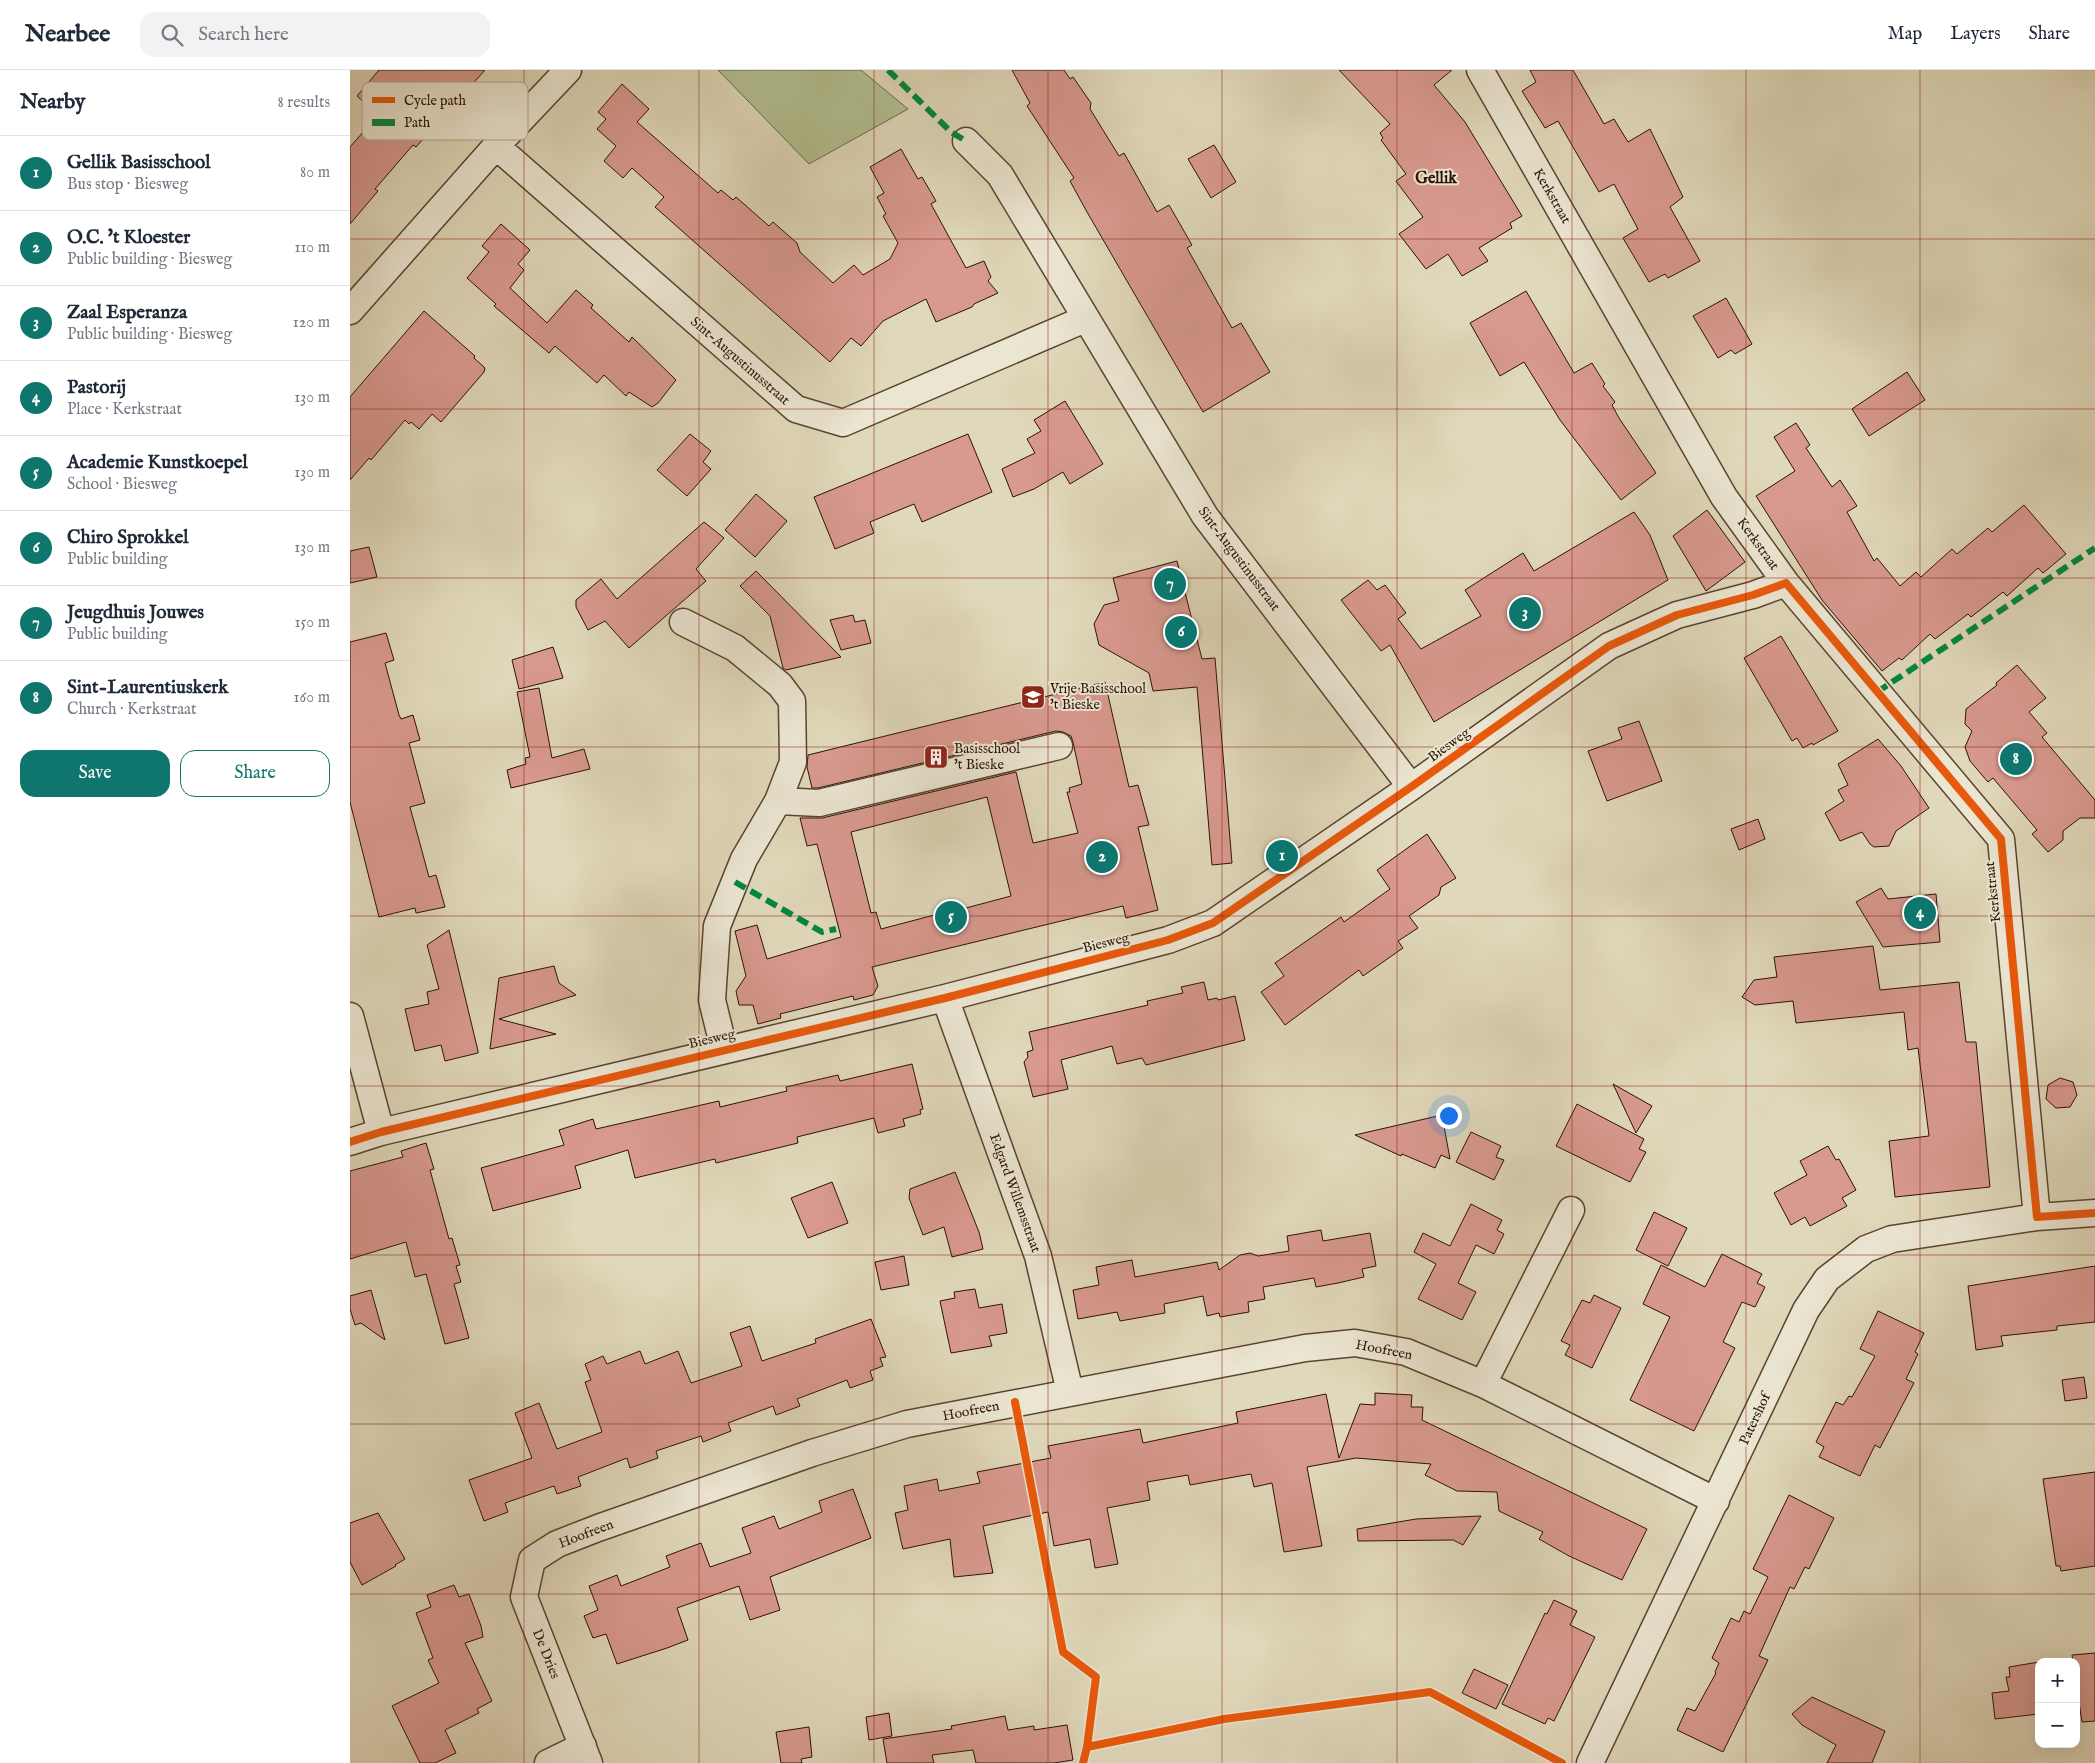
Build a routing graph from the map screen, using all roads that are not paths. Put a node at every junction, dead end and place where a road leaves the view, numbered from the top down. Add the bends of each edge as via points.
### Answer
1 (568, 70) edge
2 (1480, 70) edge
3 (528, 112) edge
4 (502, 140) edge
5 (966, 141) dead end
6 (496, 146) junction
7 (350, 311) edge
8 (1084, 319) junction
9 (1786, 583) junction
10 (683, 622) dead end
11 (1059, 746) dead end
12 (1411, 787) junction
13 (778, 801) junction
14 (945, 998) junction
15 (350, 1016) edge
16 (724, 1049) junction
17 (381, 1132) junction
18 (350, 1142) edge
19 (1571, 1210) dead end
20 (2095, 1213) edge
21 (2037, 1217) junction
22 (1483, 1384) junction
23 (1070, 1392) junction
24 (1716, 1501) junction
25 (532, 1560) joint
26 (586, 1755) edge
27 (548, 1763) edge
28 (1590, 1763) edge

1 - 3 street
2 - 9 street, Kerkstraat via 1724,497
4 - 6 street
5 - 8 street, Sint-Augustinusstraat via 1000,175
6 - 7 street
6 - 8 street, Sint-Augustinusstraat via 796,409 843,423
8 - 12 street, Sint-Augustinusstraat via 1205,516
9 - 12 street, Biesweg via 1677,615 1609,646
9 - 21 street, Kerkstraat via 2000,840
10 - 13 street via 735,648 780,685 792,700 794,762
11 - 13 street via 818,803
12 - 14 street, Biesweg via 1212,923 1168,940
13 - 16 street via 744,859 717,926 712,1000
14 - 16 street, Biesweg
14 - 23 street, Edgard Willemsstraat via 1038,1256
15 - 17 street
16 - 17 street, Biesweg
17 - 18 street, Biesweg
19 - 22 street
20 - 21 street
21 - 24 street, Patershof via 1892,1239 1866,1249 1827,1279 1806,1310
22 - 23 street, Hoofreen via 1406,1352 1355,1343 1305,1348
22 - 24 street, Hoofreen
23 - 25 street, Hoofreen via 907,1424 812,1453 557,1544
24 - 28 street, Patershof
25 - 26 street, De Dries via 524,1597
26 - 27 street, De Dries

